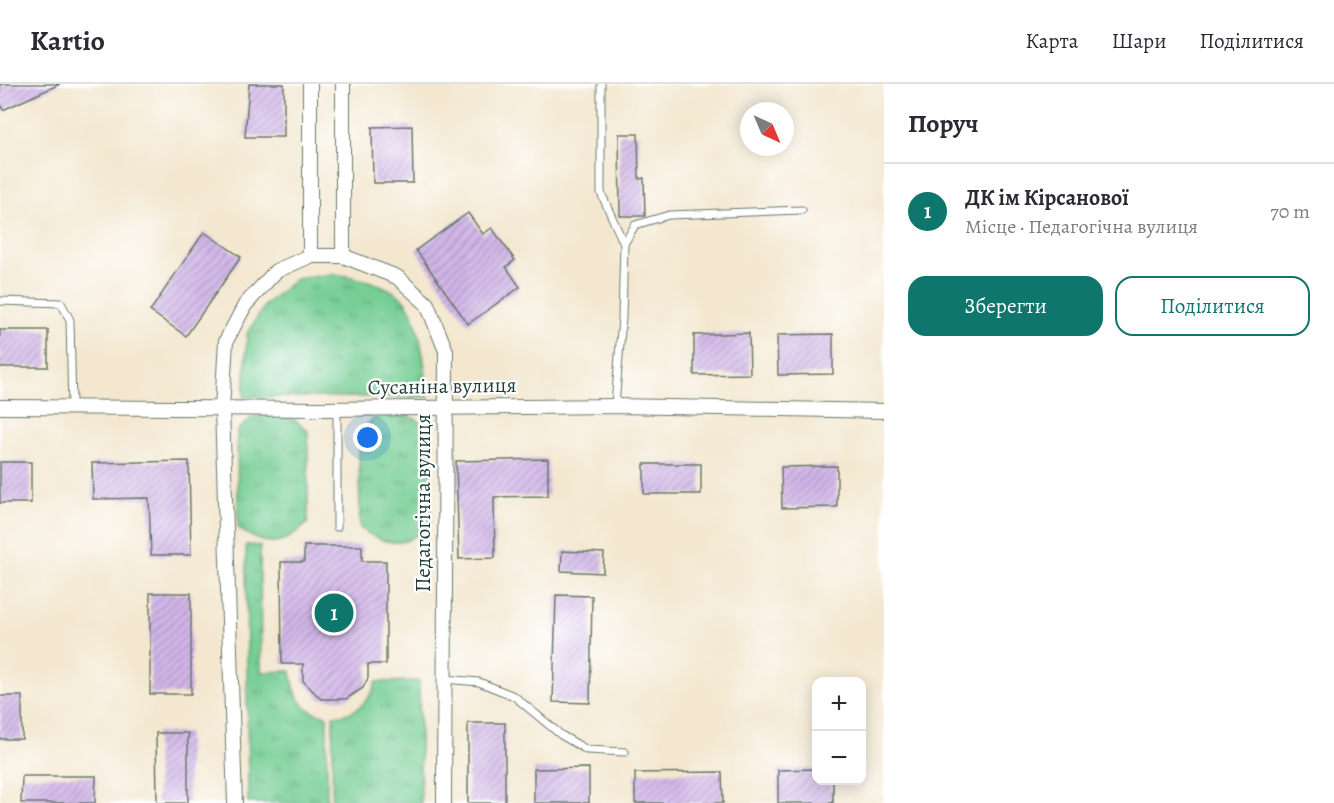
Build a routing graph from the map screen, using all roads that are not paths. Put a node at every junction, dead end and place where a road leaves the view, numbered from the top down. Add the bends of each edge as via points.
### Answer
1 (310, 84) edge
2 (344, 84) edge
3 (601, 84) edge
4 (802, 210) dead end
5 (624, 244) junction
6 (310, 256) junction
7 (343, 256) junction
8 (0, 301) edge
9 (615, 406) junction
10 (0, 407) edge
11 (72, 407) junction
12 (444, 407) junction
13 (222, 408) junction
14 (337, 409) junction
15 (884, 411) edge
16 (337, 527) dead end
17 (444, 679) junction
18 (625, 752) dead end
19 (235, 803) edge
20 (444, 803) edge

1 - 6 street
2 - 7 street
3 - 5 lane via 602,193
4 - 5 lane via 669,215 635,225
5 - 9 lane
6 - 7 street, Педагогічна вулиця
6 - 13 street, Педагогічна вулиця via 276,271 245,305 226,341
7 - 12 street, Педагогічна вулиця via 398,277 427,304 446,351
8 - 11 lane via 61,303 70,320
9 - 12 street, Сусаніна вулиця
9 - 15 street, Сусаніна вулиця
10 - 11 street, Сусаніна вулиця
11 - 13 street, Сусаніна вулиця
12 - 14 street, Сусаніна вулиця
12 - 17 street, Педагогічна вулиця
13 - 14 street, Сусаніна вулиця
13 - 19 street, Педагогічна вулиця
14 - 16 lane
17 - 18 lane via 479,682 514,696 561,735 587,750
17 - 20 street, Педагогічна вулиця

